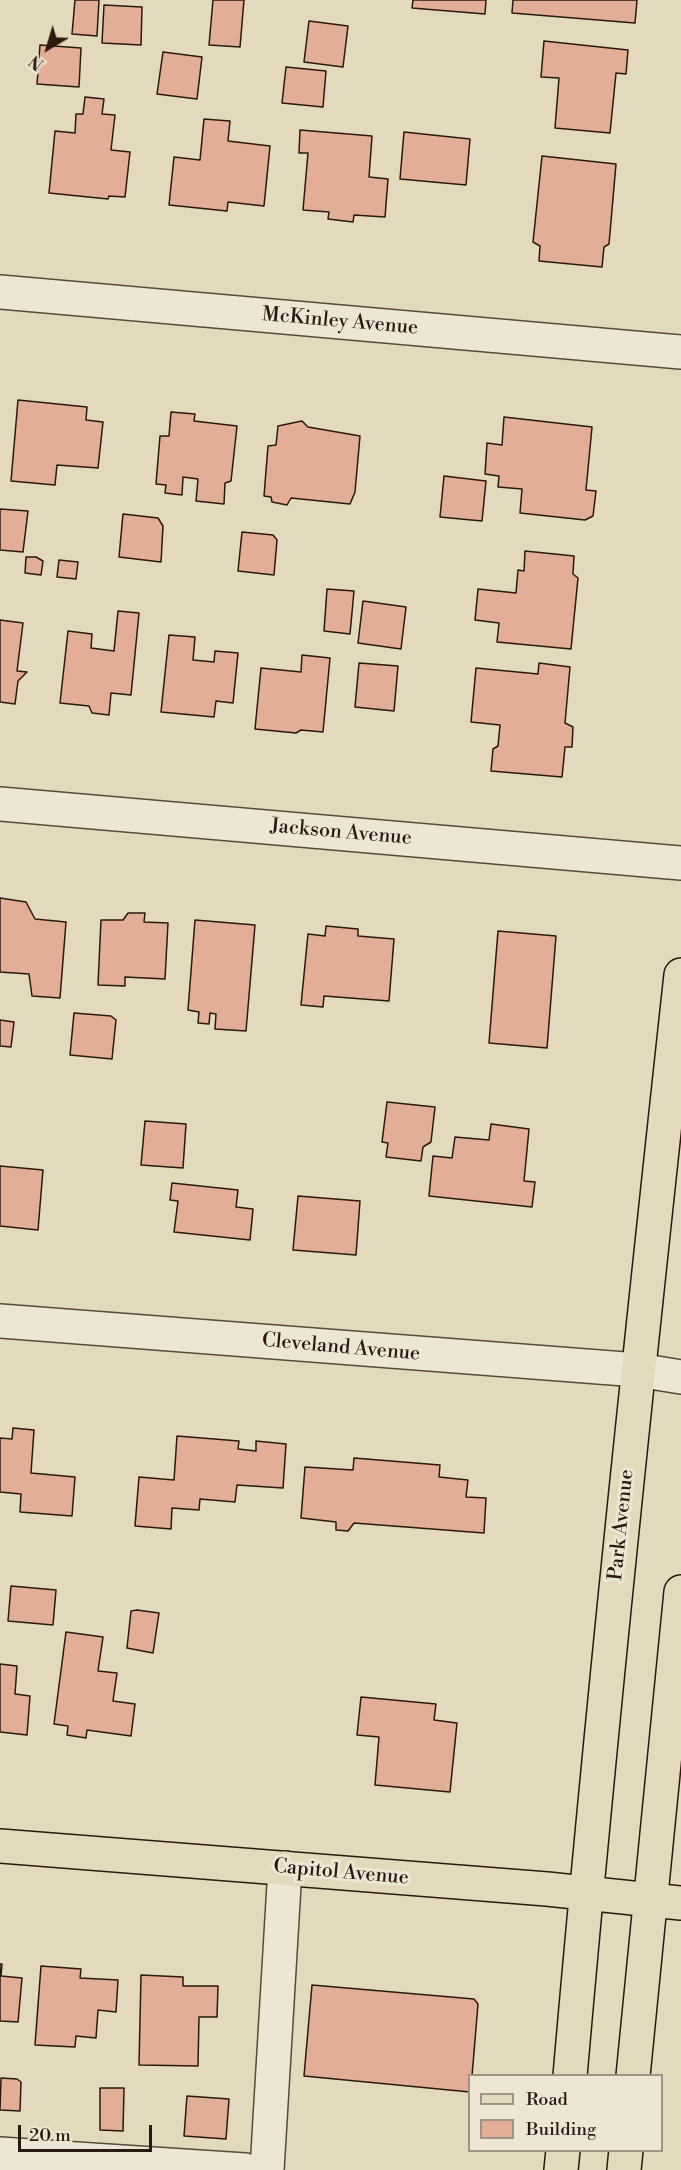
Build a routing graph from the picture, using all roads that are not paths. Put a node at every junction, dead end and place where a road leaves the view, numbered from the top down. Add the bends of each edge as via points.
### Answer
1 (0, 292) edge
2 (681, 351) edge
3 (0, 804) edge
4 (681, 863) edge
5 (681, 975) edge
6 (0, 1321) edge
7 (638, 1370) junction
8 (681, 1377) edge
9 (681, 1592) edge
10 (0, 1846) edge
11 (285, 1868) junction
12 (585, 1892) junction
13 (665, 1901) edge
14 (570, 2074) edge
15 (633, 2074) edge
16 (563, 2152) edge
17 (626, 2152) edge
18 (0, 2154) edge
19 (245, 2170) edge
20 (267, 2170) edge
21 (561, 2170) edge
22 (624, 2170) edge

1 - 2 street, McKinley Avenue
3 - 4 street, Jackson Avenue
5 - 7 main road, Park Avenue
6 - 7 street, Cleveland Avenue
7 - 8 street, Cleveland Avenue
7 - 12 main road, Park Avenue
9 - 13 main road
10 - 11 main road, Capitol Avenue
11 - 12 main road, Capitol Avenue
11 - 20 street
12 - 13 main road, Capitol Avenue
12 - 14 main road, Park Avenue
13 - 15 main road
16 - 21 main road
17 - 22 main road
18 - 19 street

